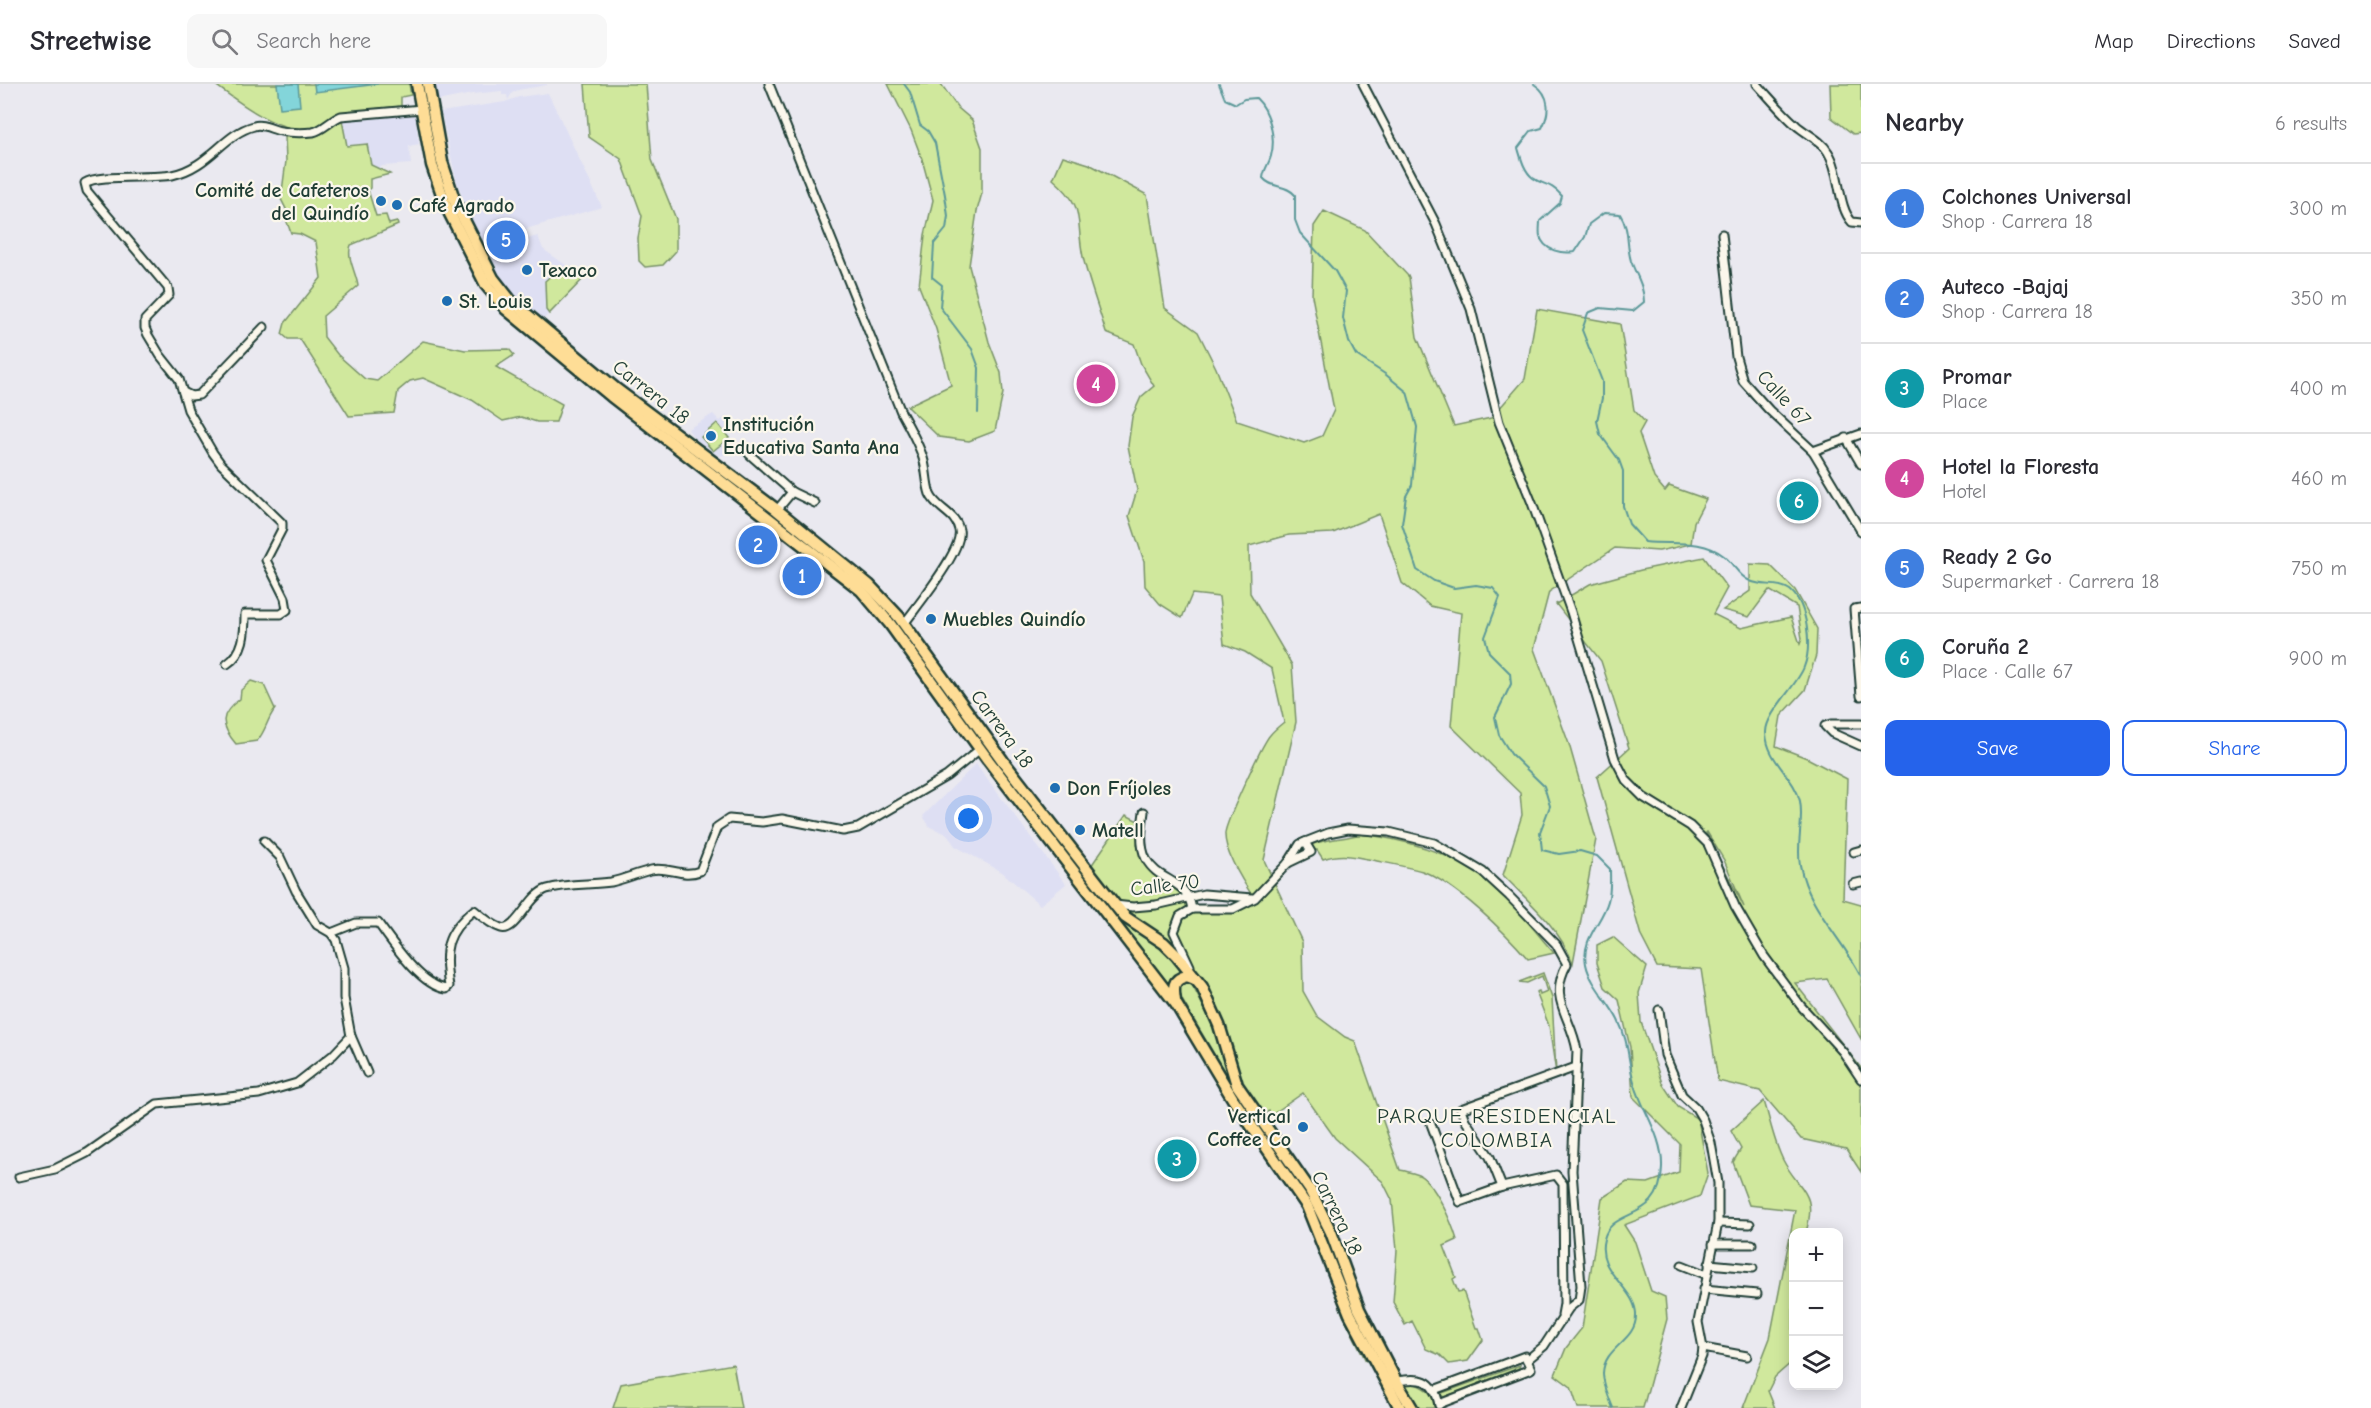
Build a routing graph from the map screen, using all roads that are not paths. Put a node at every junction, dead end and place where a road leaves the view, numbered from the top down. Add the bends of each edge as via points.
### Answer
1 (417, 84) edge
2 (428, 84) edge
3 (769, 84) edge
4 (1363, 84) edge
5 (1757, 84) edge
6 (422, 109) junction
7 (450, 204) junction
8 (1861, 223) edge
9 (1722, 234) dead end
10 (264, 327) dead end
11 (183, 392) junction
12 (1861, 434) edge
13 (1846, 438) junction
14 (1813, 452) junction
15 (749, 454) dead end
16 (1861, 464) edge
17 (792, 492) junction
18 (815, 503) dead end
19 (777, 510) junction
20 (1858, 520) edge
21 (1861, 531) edge
22 (1861, 608) edge
23 (904, 624) junction
24 (227, 664) dead end
25 (1861, 695) edge
26 (1851, 696) dead end
27 (1861, 724) edge
28 (1861, 746) edge
29 (980, 749) junction
30 (1144, 812) dead end
31 (264, 841) dead end
32 (1305, 842) junction
33 (1288, 863) junction
34 (1190, 897) junction
35 (1254, 898) junction
36 (1115, 905) junction
37 (1192, 909) junction
38 (331, 933) junction
39 (1198, 983) junction
40 (1176, 1004) junction
41 (1659, 1010) dead end
42 (351, 1036) junction
43 (1576, 1067) junction
44 (367, 1073) dead end
45 (1861, 1079) edge
46 (1431, 1124) dead end
47 (19, 1177) dead end
48 (1502, 1187) junction
49 (1718, 1223) junction
50 (1750, 1224) dead end
51 (1713, 1244) junction
52 (1752, 1244) dead end
53 (1709, 1264) junction
54 (1682, 1265) dead end
55 (1753, 1268) dead end
56 (1707, 1275) junction
57 (1704, 1289) junction
58 (1757, 1294) dead end
59 (1561, 1319) junction
60 (1702, 1348) junction
61 (1747, 1356) dead end
62 (1527, 1359) junction
63 (1396, 1381) junction
64 (1434, 1390) junction
65 (1439, 1406) edge
66 (1400, 1408) edge
67 (1412, 1408) edge
68 (1681, 1408) edge

1 - 6 main road
2 - 7 main road
3 - 23 street via 924,460 930,494 960,530 952,557
4 - 45 street via 1436,224 1471,309 1499,422 1571,612 1615,759 1626,780 1643,797 1690,826 1708,844 1735,906 1764,956
5 - 8 street via 1797,126 1828,150 1849,219
6 - 7 main road via 432,165
6 - 11 street via 341,116 320,130 305,132 255,125 237,133 186,171 153,177 96,178 85,183 87,191 168,288 169,295 145,320 145,328 179,379
7 - 19 main road, Carrera 18 via 511,301 616,389
7 - 29 main road, Carrera 18 via 486,285 506,309 619,403 861,590
9 - 14 street, Calle 67 via 1736,357 1743,381
10 - 11 street via 199,395
11 - 24 street via 194,421 221,464 283,526 266,560 287,610 281,614 245,614 243,641 235,659
12 - 13 street
13 - 14 street
13 - 16 street
14 - 20 street, Calle 67
15 - 17 street
17 - 18 street
17 - 19 street
19 - 23 main road, Carrera 18 via 869,585
20 - 21 street, Calle 67
22 - 25 street via 1854,609
23 - 36 main road, Carrera 18 via 1003,761
25 - 26 street
27 - 28 street via 1825,726
29 - 38 street via 946,776 858,828 843,831 782,819 729,819 717,826 700,871 692,874 651,870 610,882 543,890 507,928 500,928 474,910 446,947 446,989 428,982 378,923 356,923
29 - 40 main road, Carrera 18
30 - 34 street via 1141,837 1145,858
31 - 38 street via 280,857 317,925
32 - 33 street via 1300,843
32 - 33 street via 1311,852
32 - 43 street via 1348,829 1389,832 1434,843 1483,872 1556,944 1567,964 1558,989 1575,1039
33 - 35 street
34 - 35 street, Calle 70 via 1204,894
34 - 36 street, Calle 70 via 1144,906
34 - 37 street
35 - 37 street via 1233,909
36 - 39 main road, Carrera 18 via 1164,943
37 - 39 street via 1180,916 1174,932
38 - 42 street via 344,968 344,998
39 - 40 main road via 1184,976 1176,981
39 - 63 main road, Carrera 18 via 1219,1025 1241,1092 1310,1190 1331,1232 1359,1310
40 - 66 main road, Carrera 18 via 1233,1099 1307,1206 1349,1311
41 - 49 street via 1669,1068 1682,1095 1700,1113 1711,1143 1718,1183
42 - 44 street
42 - 47 street via 297,1083 259,1094 157,1104 87,1153 55,1169
43 - 48 street via 1461,1109 1490,1156
43 - 59 street via 1572,1171 1581,1286 1579,1300
46 - 48 street via 1460,1202
48 - 59 street via 1556,1175 1563,1184
49 - 50 street
49 - 51 street
51 - 52 street
51 - 53 street
53 - 55 street
53 - 56 street
54 - 56 street
56 - 57 street
57 - 58 street
57 - 60 street via 1697,1326
59 - 62 street via 1544,1346
60 - 61 street
60 - 68 street
62 - 64 street via 1525,1356
62 - 65 street via 1531,1369 1524,1373
63 - 64 street via 1418,1379
63 - 67 main road, Carrera 18
64 - 65 street

